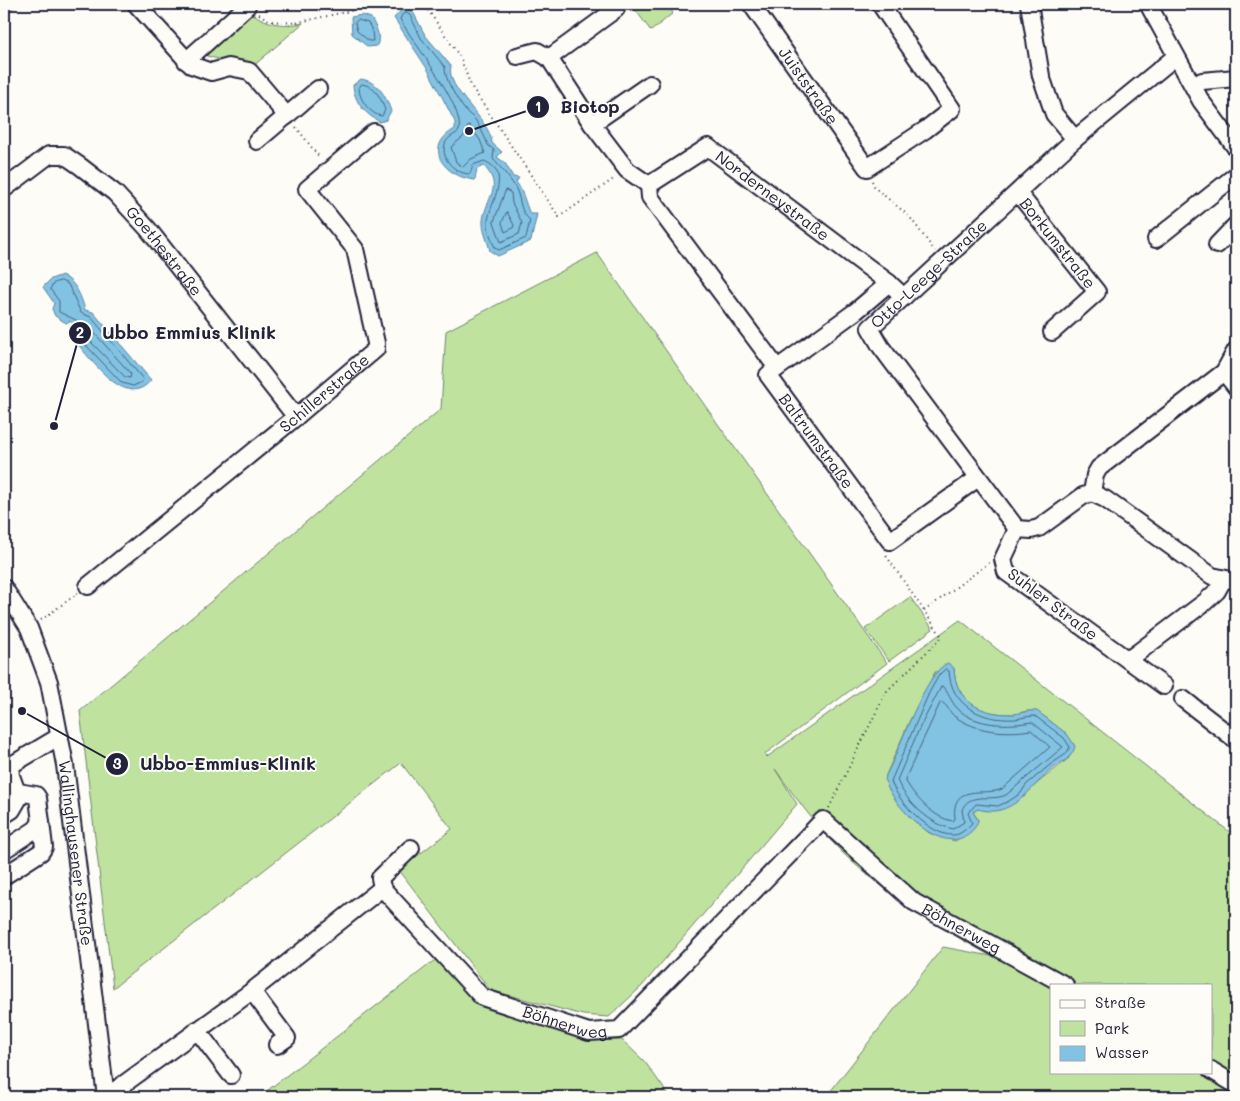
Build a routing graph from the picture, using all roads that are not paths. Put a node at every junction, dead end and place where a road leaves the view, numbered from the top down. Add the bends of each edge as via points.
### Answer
1 (136, 4) edge
2 (751, 4) edge
3 (880, 4) edge
4 (1030, 4) edge
5 (1148, 4) edge
6 (247, 6) road end
7 (616, 9) dead end
8 (517, 56) dead end
9 (1176, 56) junction
10 (549, 58) junction
11 (186, 61) junction
12 (1236, 78) edge
13 (1202, 81) dead end
14 (650, 84) dead end
15 (318, 89) dead end
16 (287, 116) junction
17 (592, 124) junction
18 (374, 132) dead end
19 (1075, 139) junction
20 (257, 141) dead end
21 (1236, 148) edge
22 (1236, 175) edge
23 (649, 185) junction
24 (4, 189) edge
25 (1018, 193) junction
26 (1236, 225) edge
27 (1156, 239) dead end
28 (1217, 245) dead end
29 (889, 283) junction
30 (904, 297) junction
31 (856, 311) junction
32 (870, 328) junction
33 (1052, 332) dead end
34 (1236, 350) edge
35 (777, 368) junction
36 (1224, 372) junction
37 (1236, 387) edge
38 (296, 417) junction
39 (978, 478) junction
40 (1092, 493) junction
41 (1017, 529) junction
42 (1230, 581) edge
43 (88, 586) road end
44 (4, 588) edge
45 (1128, 660) junction
46 (1164, 686) dead end
47 (1183, 699) dead end
48 (59, 732) junction
49 (1236, 740) edge
50 (6, 768) edge
51 (18, 792) junction
52 (4, 815) edge
53 (42, 822) junction
54 (411, 848) dead end
55 (4, 850) edge
56 (4, 876) edge
57 (382, 888) junction
58 (1063, 984) edge
59 (252, 991) junction
60 (197, 1030) junction
61 (277, 1045) dead end
62 (1212, 1071) edge
63 (231, 1075) dead end
64 (1236, 1085) edge
65 (106, 1097) edge

1 - 11 street
2 - 3 street, Juiststraße via 867,168 952,109
4 - 19 street via 1041,76 1054,114
5 - 9 street
6 - 11 street
7 - 10 street
8 - 10 street via 537,51
9 - 19 street, Otto-Leege-Straße
9 - 21 street via 1201,101
10 - 17 street
11 - 16 street via 211,72 229,67 249,71
12 - 13 street
14 - 17 street
15 - 16 street
16 - 20 street
17 - 23 street via 627,170
18 - 38 street, Schillerstraße via 307,189 355,249 376,350
19 - 25 street, Otto-Leege-Straße
22 - 27 street
23 - 29 street, Norderneystraße via 708,147
23 - 35 street via 650,197
24 - 38 street, Goethestraße via 49,155 64,155 108,188 148,229
25 - 30 street, Otto-Leege-Straße
25 - 33 street, Borkumstraße via 1097,292
26 - 28 street
29 - 30 street, Norderneystraße
29 - 31 street, Baltrumstraße
30 - 32 street, Otto-Leege-Straße
31 - 32 street
31 - 35 street, Baltrumstraße
32 - 39 street, Otto-Leege-Straße
34 - 36 street
35 - 39 street, Baltrumstraße via 768,375 890,541
36 - 37 street
36 - 40 street via 1099,468
38 - 43 street, Schillerstraße
39 - 41 street, Otto-Leege-Straße
40 - 41 street via 1039,528
40 - 42 street via 1212,576
41 - 45 street, Suhler Straße via 1003,559 1006,572
42 - 45 street
44 - 48 street, Wallinghausener Straße via 29,628 49,682
45 - 46 street
47 - 49 street
48 - 50 street
48 - 65 street, Wallinghausener Straße
50 - 51 street
51 - 52 street via 17,804
51 - 53 street via 36,795
53 - 55 street
53 - 56 street via 44,841 41,852
54 - 57 street via 380,878
57 - 58 street, Böhnerweg via 482,997 589,1032 619,1030 823,820 914,902
57 - 59 street
59 - 60 street
59 - 61 street via 287,1038
60 - 63 street
60 - 65 street
62 - 64 street

